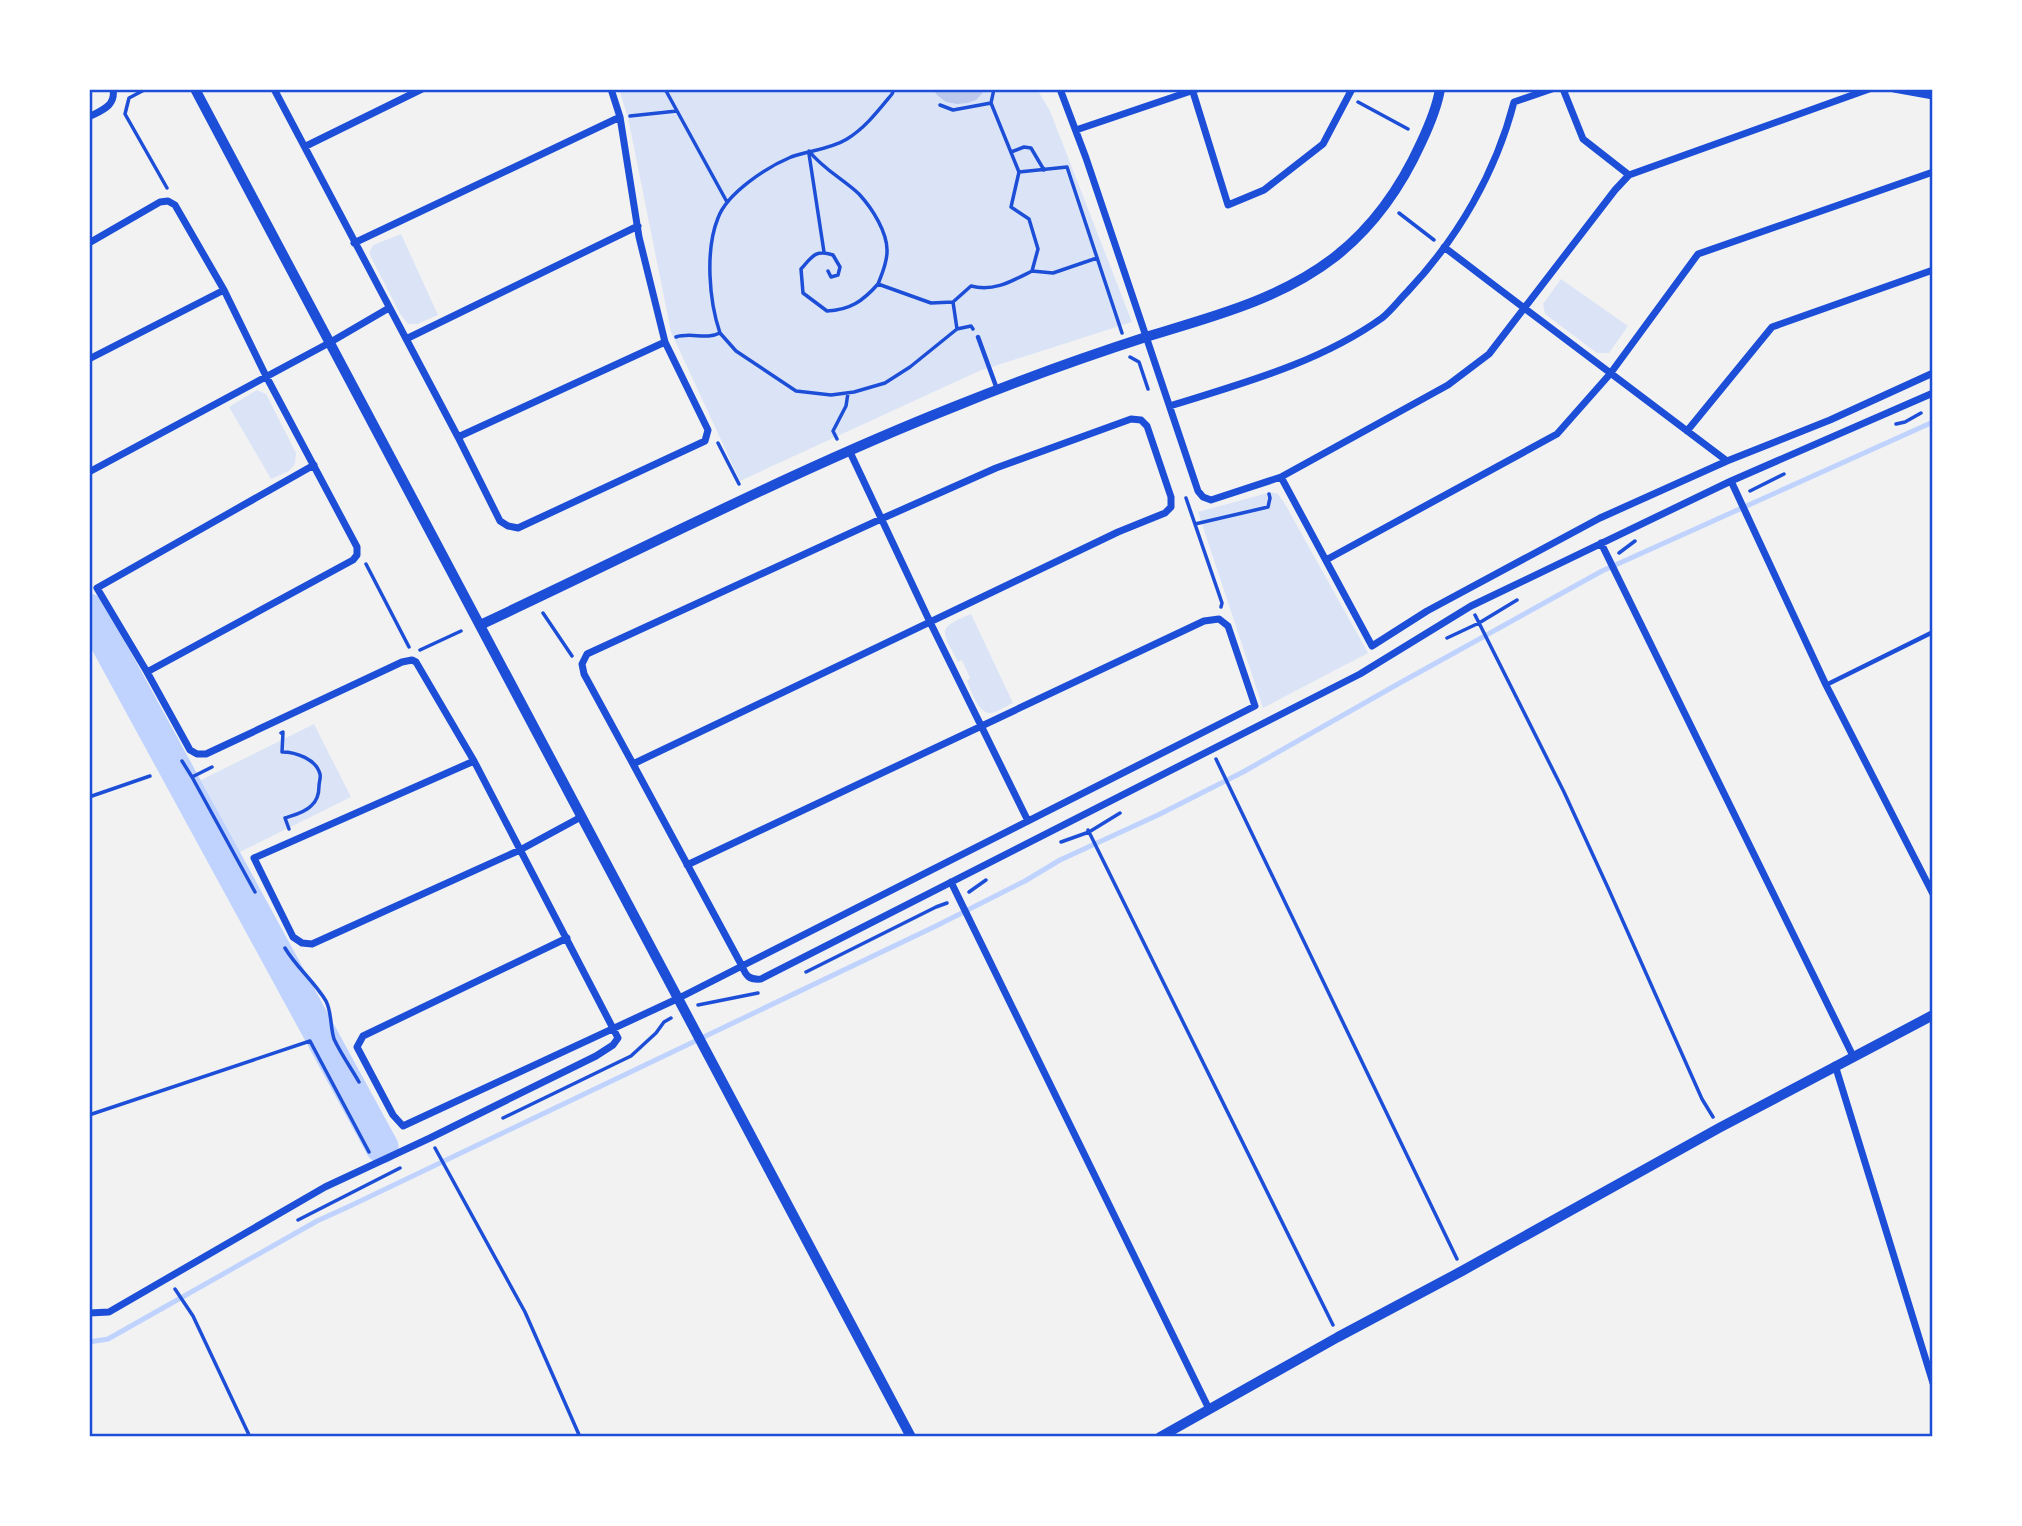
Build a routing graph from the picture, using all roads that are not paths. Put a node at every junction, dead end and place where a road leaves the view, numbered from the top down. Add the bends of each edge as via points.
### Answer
1 (113, 89) edge
2 (195, 89) edge
3 (274, 89) edge
4 (422, 89) edge
5 (611, 89) edge
6 (1060, 89) edge
7 (1440, 89) edge
8 (1552, 89) edge
9 (1563, 89) edge
10 (1869, 89) edge
11 (1894, 89) edge
12 (1195, 91) edge
13 (1350, 93) edge
14 (1933, 96) edge
15 (89, 117) edge
16 (620, 117) junction
17 (1076, 130) junction
18 (306, 146) junction
19 (1933, 172) edge
20 (1629, 175) junction
21 (638, 226) junction
22 (89, 243) edge
23 (354, 243) junction
24 (1444, 247) junction
25 (1933, 270) edge
26 (224, 290) junction
27 (389, 308) junction
28 (1525, 309) junction
29 (978, 337) road end
30 (1146, 337) junction
31 (406, 339) junction
32 (665, 342) junction
33 (329, 343) junction
34 (89, 359) edge
35 (1933, 373) edge
36 (1610, 374) junction
37 (266, 376) junction
38 (997, 390) junction
39 (1933, 393) edge
40 (1170, 406) junction
41 (1687, 430) junction
42 (458, 437) junction
43 (849, 450) junction
44 (1727, 461) junction
45 (314, 465) junction
46 (89, 472) edge
47 (1281, 477) junction
48 (1731, 481) junction
49 (881, 519) junction
50 (1601, 542) junction
51 (1326, 561) junction
52 (930, 622) junction
53 (480, 625) junction
54 (1933, 632) edge
55 (147, 672) junction
56 (1826, 685) junction
57 (980, 727) junction
58 (474, 761) junction
59 (633, 764) junction
60 (581, 817) junction
61 (1028, 821) junction
62 (520, 850) junction
63 (687, 865) junction
64 (951, 882) junction
65 (1933, 894) edge
66 (567, 938) junction
67 (742, 966) junction
68 (679, 998) junction
69 (1933, 1015) edge
70 (614, 1028) junction
71 (1853, 1056) junction
72 (1835, 1065) junction
73 (89, 1314) edge
74 (1933, 1383) edge
75 (1209, 1409) junction
76 (911, 1437) edge
77 (1160, 1437) edge

1 - 15 street via 111,105
2 - 33 street
3 - 18 street
4 - 18 street
5 - 16 street
6 - 17 street
7 - 30 street via 1429,126 1391,200 1337,255 1272,295
8 - 24 street via 1514,102 1506,135 1467,214
9 - 20 street via 1583,139
10 - 20 street
11 - 14 street
12 - 13 street via 1228,205 1264,190 1323,144
12 - 17 street
16 - 21 street
16 - 23 street
17 - 30 street
18 - 23 street
19 - 36 street via 1698,254
20 - 28 street
21 - 31 street
21 - 32 street
22 - 26 street via 168,201 175,205
23 - 27 street
24 - 28 street
24 - 40 street via 1383,317 1329,350 1263,377
25 - 41 street via 1772,327
26 - 34 street
26 - 37 street
27 - 31 street
27 - 33 street
28 - 36 street
28 - 47 street via 1489,354 1448,384
29 - 38 lane
30 - 38 street
30 - 40 street
31 - 42 street
32 - 42 street
32 - 42 street via 708,430 705,441 518,528 500,521
33 - 37 street
33 - 53 street
35 - 44 street via 1830,421
36 - 41 street
36 - 51 street via 1557,434
37 - 45 street
37 - 46 street
38 - 43 street
39 - 48 street
40 - 47 street via 1203,498 1212,500
41 - 44 street
43 - 49 street
43 - 53 street
44 - 51 street via 1600,518 1427,611 1372,646
45 - 55 street via 357,547 353,560
45 - 55 street via 97,588
47 - 51 street
48 - 50 street
48 - 56 street
49 - 52 street
49 - 52 street via 996,468 1131,419 1147,426 1171,497 1171,507 1165,513
49 - 59 street via 587,654 584,674
50 - 64 street via 1471,606 1360,674
50 - 71 street
52 - 57 street
52 - 59 street
53 - 60 street
54 - 56 lane
55 - 58 street via 190,750 206,754 412,660
56 - 65 street
57 - 61 street
57 - 61 street via 1204,621 1219,619 1228,626 1255,706
57 - 63 street
58 - 62 street
58 - 62 street via 254,858 293,937 312,944
59 - 63 street
60 - 62 street
60 - 68 street
61 - 67 street
62 - 66 street
63 - 67 street
64 - 67 street via 761,979 745,975
64 - 75 street
66 - 70 street
66 - 70 street via 363,1036 357,1047 402,1126
67 - 68 street
68 - 70 street
68 - 76 street
69 - 71 main road
70 - 73 street via 618,1038 596,1056 325,1187 109,1312
71 - 72 main road
72 - 74 street
72 - 75 main road
75 - 77 main road

